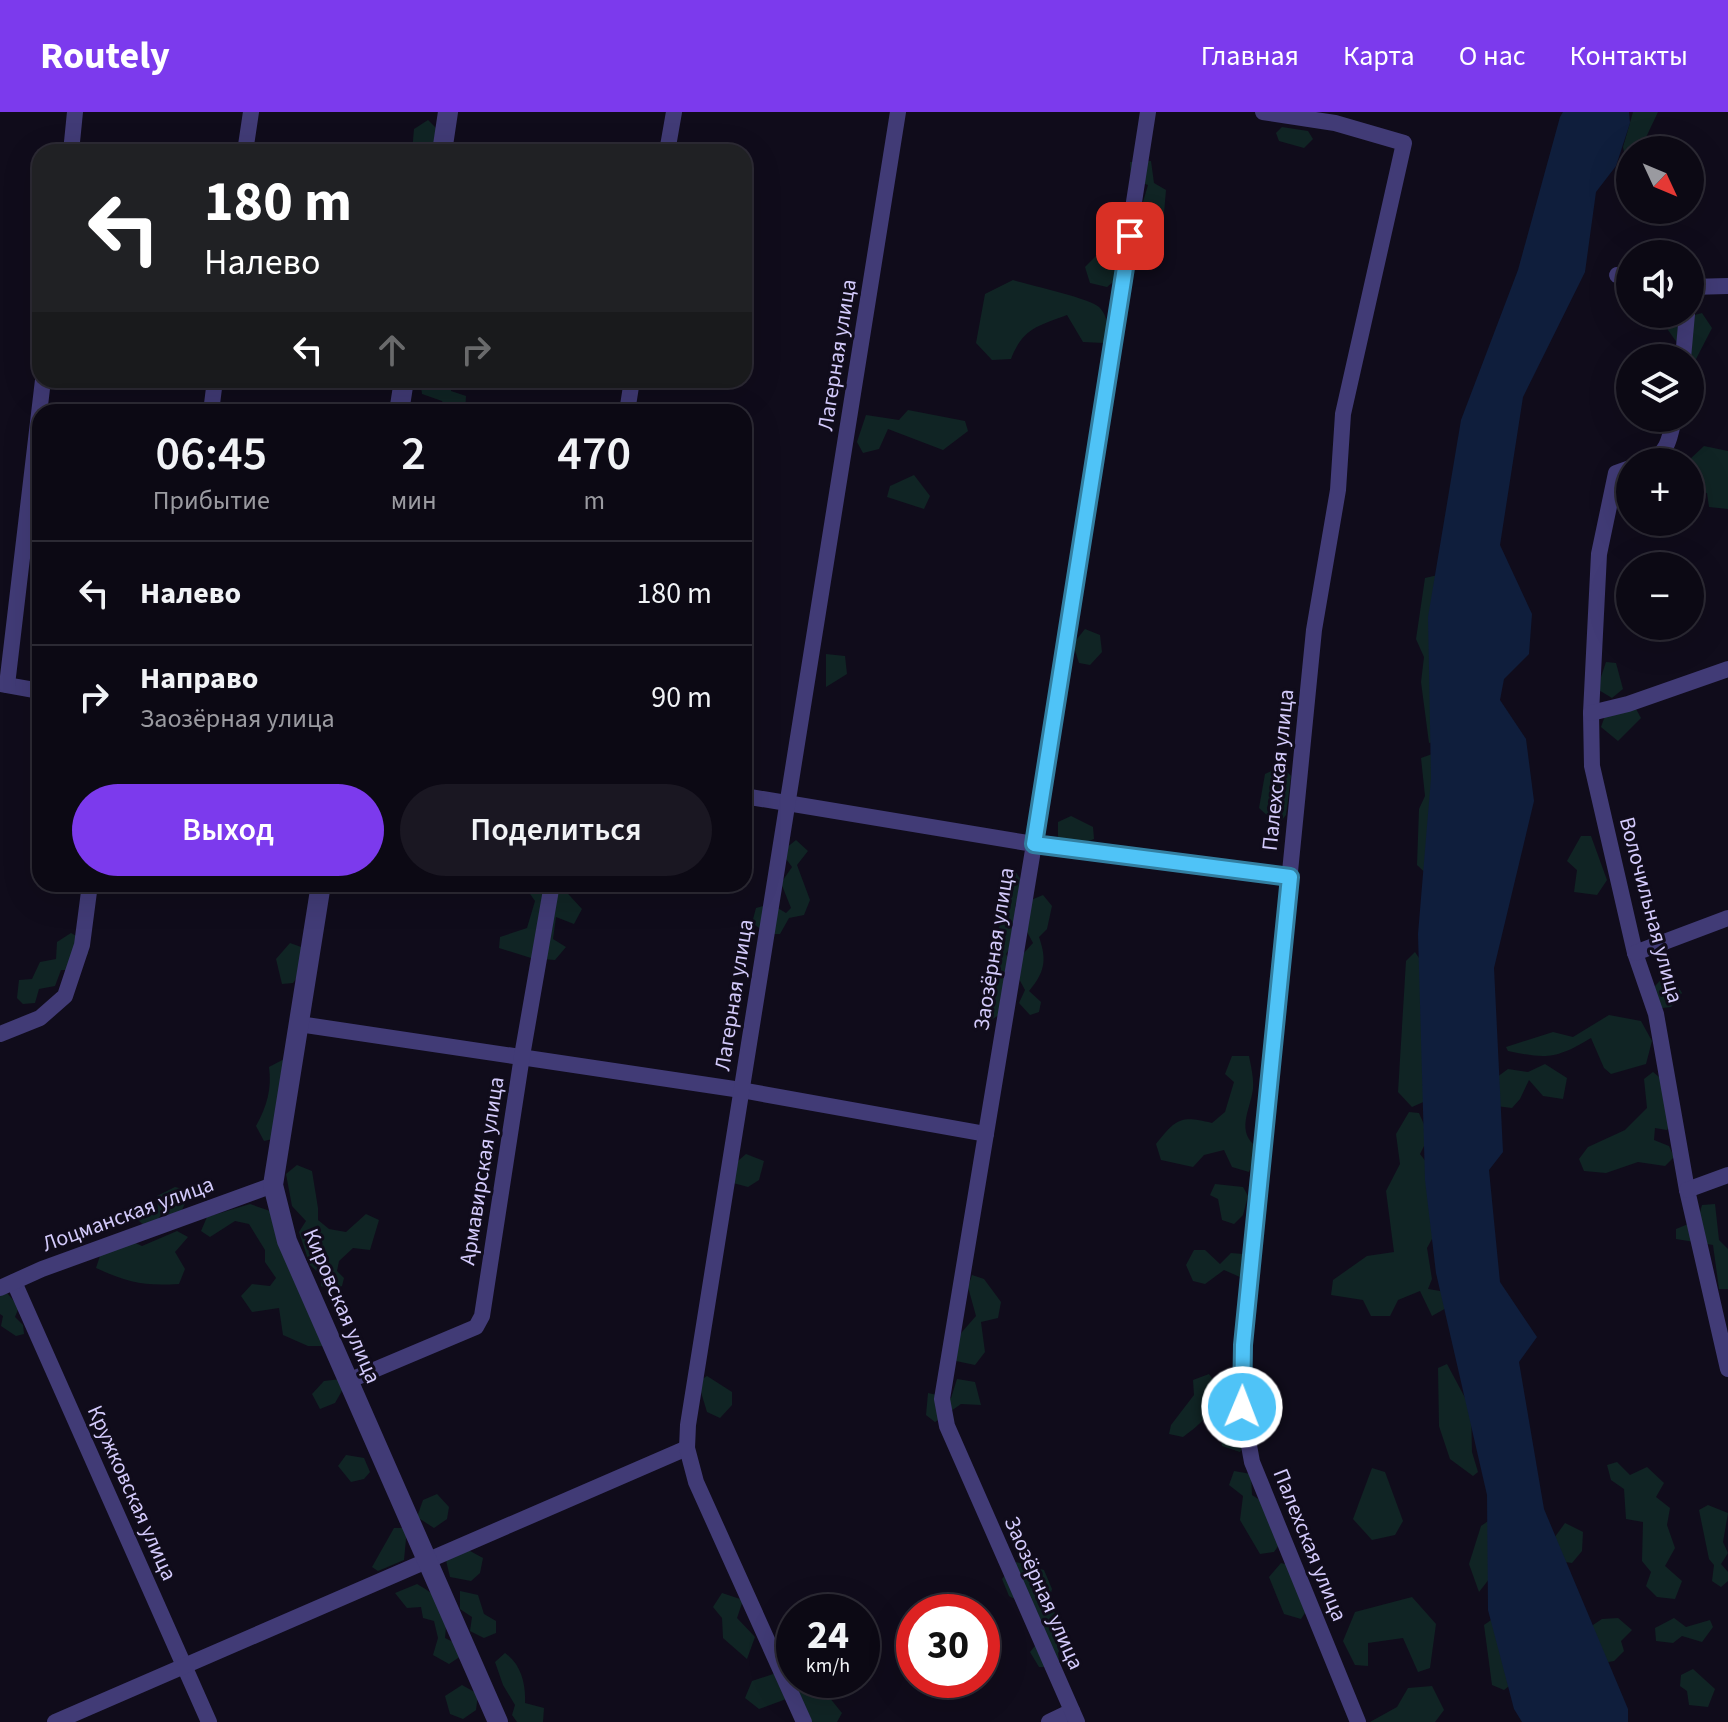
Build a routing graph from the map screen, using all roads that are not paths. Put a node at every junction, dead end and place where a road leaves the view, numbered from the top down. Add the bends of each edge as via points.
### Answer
1 (75, 112) edge
2 (251, 112) edge
3 (448, 112) edge
4 (674, 112) edge
5 (898, 112) edge
6 (1148, 112) edge
7 (1263, 112) edge
8 (72, 144) edge
9 (246, 144) edge
10 (443, 144) edge
11 (668, 144) edge
12 (1728, 286) edge
13 (1704, 287) edge
14 (32, 464) edge
15 (1616, 473) edge
16 (1728, 669) edge
17 (3, 685) edge
18 (32, 690) edge
19 (1591, 713) junction
20 (752, 797) edge
21 (786, 803) junction
22 (1034, 844) junction
23 (1290, 877) junction
24 (89, 892) edge
25 (320, 892) edge
26 (551, 892) edge
27 (1728, 918) edge
28 (1635, 953) junction
29 (299, 1024) junction
30 (0, 1034) edge
31 (522, 1056) junction
32 (741, 1090) junction
33 (986, 1134) junction
34 (1728, 1175) edge
35 (273, 1185) junction
36 (1687, 1190) junction
37 (7, 1285) edge
38 (1728, 1369) edge
39 (348, 1381) junction
40 (687, 1448) junction
41 (428, 1561) junction
42 (185, 1667) junction
43 (1074, 1716) edge
44 (55, 1722) edge
45 (209, 1722) edge
46 (498, 1722) edge
47 (804, 1722) edge
48 (1049, 1722) edge
49 (1358, 1722) edge

1 - 8 street
2 - 9 street
3 - 10 street
4 - 11 street
5 - 21 street, Лагерная улица
6 - 22 street, Заозёрная улица
7 - 23 street, Палехская улица via 1335,123 1404,143 1343,414 1338,490 1314,630
12 - 13 street
14 - 17 street
15 - 19 street, Волочильная улица via 1599,554
16 - 19 street
17 - 18 street
19 - 28 street, Волочильная улица via 1592,766
20 - 21 street
21 - 22 street
21 - 32 street, Лагерная улица
22 - 23 street
22 - 33 street, Заозёрная улица
23 - 49 street, Палехская улица via 1243,1345 1242,1407 1252,1462
24 - 30 street via 82,945 65,996 40,1018
25 - 29 street, Кировская улица
26 - 31 street, Армавирская улица
27 - 28 street
28 - 36 street, Волочильная улица via 1664,1048
29 - 31 street
29 - 35 street, Кировская улица
31 - 32 street
31 - 39 street, Армавирская улица via 482,1316 476,1327
32 - 33 street
32 - 40 street, Лагерная улица
33 - 43 street, Заозёрная улица via 942,1399 947,1426
34 - 36 street
35 - 37 street, Лоцманская улица
35 - 39 street, Кировская улица via 287,1241
36 - 38 street, Волочильная улица
37 - 42 street, Кружковская улица
39 - 41 street, Кировская улица
40 - 41 street
40 - 47 street, Лагерная улица via 696,1482
41 - 42 street
41 - 46 street, Кировская улица
42 - 44 street
42 - 45 street, Кружковская улица
43 - 48 street

